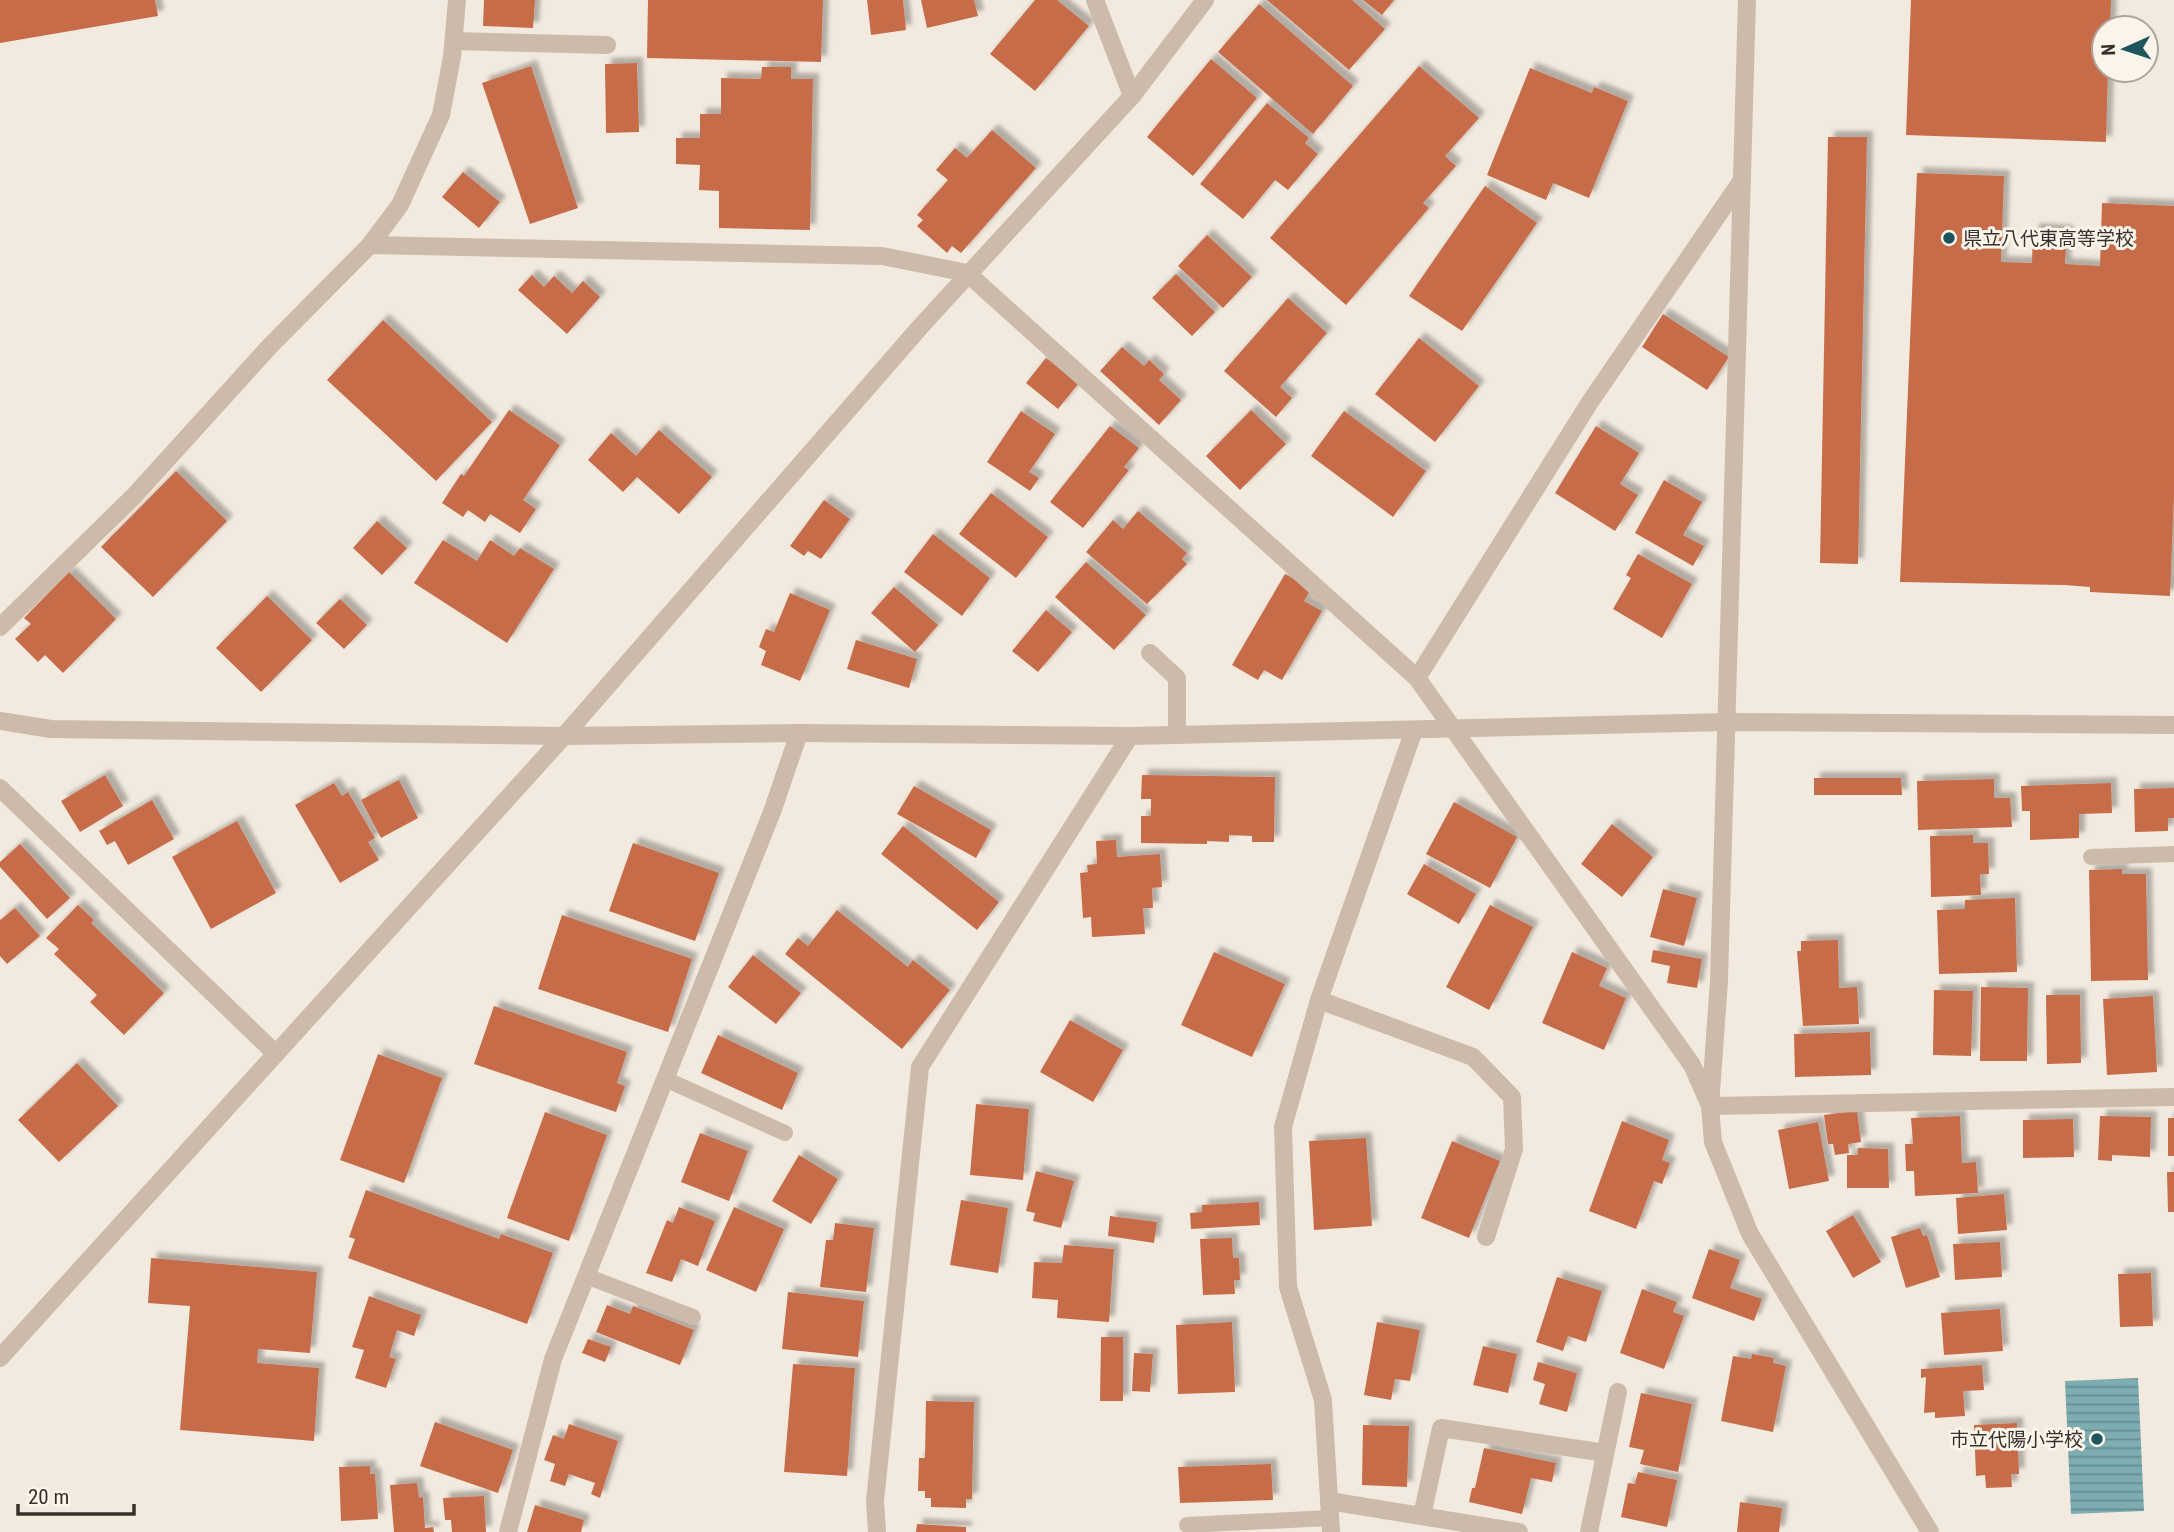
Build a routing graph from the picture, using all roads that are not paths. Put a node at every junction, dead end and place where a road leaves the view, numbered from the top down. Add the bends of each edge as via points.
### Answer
1 (457, 0) edge
2 (1095, 0) edge
3 (1205, 0) edge
4 (1747, 0) edge
5 (454, 41) junction
6 (607, 45) dead end
7 (1132, 96) junction
8 (1742, 180) junction
9 (370, 245) junction
10 (967, 273) junction
11 (0, 627) edge
12 (1150, 653) dead end
13 (1417, 678) junction
14 (0, 721) edge
15 (1727, 722) junction
16 (2174, 725) edge
17 (1453, 728) junction
18 (1414, 730) junction
19 (799, 733) junction
20 (1178, 735) junction
21 (564, 736) junction
22 (1130, 736) junction
23 (0, 788) edge
24 (2174, 853) edge
25 (2091, 857) dead end
26 (1319, 1000) junction
27 (276, 1054) junction
28 (665, 1079) junction
29 (2174, 1097) edge
30 (1710, 1107) junction
31 (785, 1133) dead end
32 (1486, 1237) dead end
33 (586, 1276) junction
34 (693, 1317) dead end
35 (0, 1358) edge
36 (1618, 1392) dead end
37 (1605, 1453) junction
38 (1422, 1516) junction
39 (1330, 1517) edge
40 (1187, 1525) dead end
41 (508, 1532) edge
42 (877, 1532) edge
43 (1519, 1532) edge
44 (1589, 1532) edge
45 (1930, 1532) edge

1 - 5 street
2 - 7 street
3 - 7 street
4 - 8 street
5 - 6 street
5 - 9 street via 441,115 400,205
7 - 10 street
8 - 13 street via 1590,402
8 - 15 street
9 - 10 street via 882,256
9 - 11 street via 270,346 134,496
10 - 13 street
10 - 21 street
12 - 20 street via 1177,678
13 - 17 street
14 - 21 street via 51,729
15 - 16 street
15 - 17 street
15 - 30 street
17 - 18 street
17 - 30 street via 1692,1065
18 - 20 street
18 - 26 street
19 - 21 street
19 - 22 street
19 - 28 street
20 - 22 street
21 - 27 street
22 - 42 street via 920,1067 875,1501
23 - 27 street
24 - 25 lane
26 - 32 street via 1472,1056 1512,1097 1514,1149
26 - 39 street via 1283,1127 1288,1287 1323,1400
27 - 35 street
28 - 31 lane
28 - 33 street
29 - 30 street
30 - 45 street via 1713,1142 1750,1234
33 - 34 lane
33 - 41 street via 553,1359
36 - 37 street
37 - 38 street via 1441,1428
37 - 44 street
38 - 39 street
38 - 43 street
39 - 40 lane

